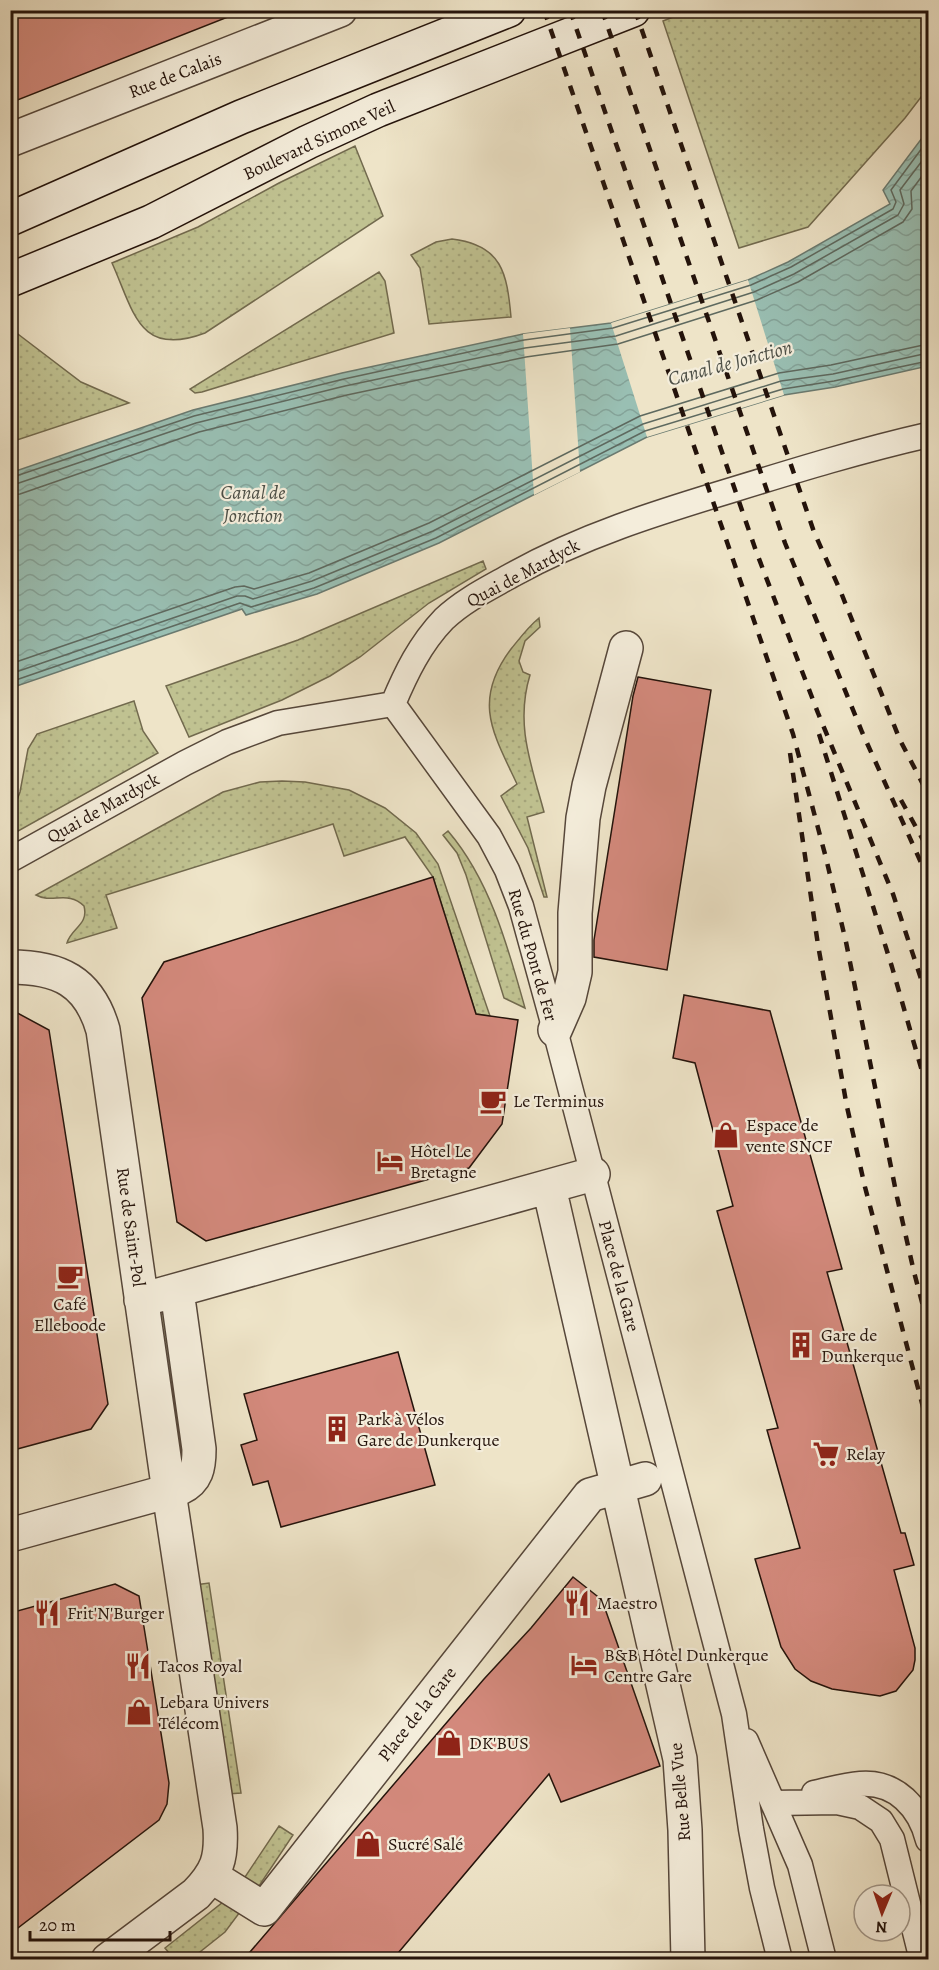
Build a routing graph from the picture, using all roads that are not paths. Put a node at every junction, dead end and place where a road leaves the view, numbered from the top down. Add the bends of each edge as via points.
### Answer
1 (340, 10) edge
2 (509, 10) edge
3 (633, 10) edge
4 (10, 140) edge
5 (10, 219) edge
6 (10, 280) edge
7 (928, 435) edge
8 (626, 648) dead end
9 (393, 704) junction
10 (10, 860) edge
11 (10, 968) edge
12 (555, 1030) junction
13 (593, 1174) junction
14 (549, 1187) junction
15 (177, 1291) junction
16 (141, 1300) junction
17 (632, 1483) junction
18 (169, 1491) junction
19 (10, 1535) edge
20 (734, 1714) junction
21 (774, 1803) junction
22 (748, 1810) junction
23 (928, 1840) edge
24 (211, 1876) junction
25 (688, 1951) edge
26 (108, 1959) edge
27 (780, 1959) edge
28 (824, 1959) edge
29 (922, 1959) edge

1 - 4 street, Rue de Calais
2 - 5 street via 240,117
3 - 6 street, Boulevard Simone Veil via 369,114 151,222
7 - 9 lane, Quai de Mardyck via 807,466 643,517 535,562 478,594 444,619 410,665
8 - 12 street, Rue du Pont de Fer via 583,818 574,972 569,998
9 - 10 lane, Quai de Mardyck via 278,723 226,742
9 - 12 lane, Rue du Pont de Fer via 478,821 507,870
11 - 16 street, Rue de Saint-Pol via 38,968 64,976 92,1001 103,1030
12 - 13 lane, Place de la Gare
13 - 14 street
13 - 20 lane, Place de la Gare
14 - 15 street
14 - 17 street
15 - 16 street
15 - 18 street via 199,1462 188,1484
16 - 18 street, Rue de Saint-Pol
17 - 24 street, Place de la Gare via 590,1495 264,1909
17 - 25 street, Rue Belle Vue via 643,1592 680,1759
18 - 19 street
18 - 24 street via 220,1828 220,1857
20 - 21 lane
20 - 22 lane
21 - 22 lane
21 - 23 lane via 850,1785 885,1786 915,1808
21 - 28 lane via 800,1865
21 - 29 lane via 837,1802 860,1807 881,1821 892,1839
22 - 27 lane
24 - 26 street via 196,1894

